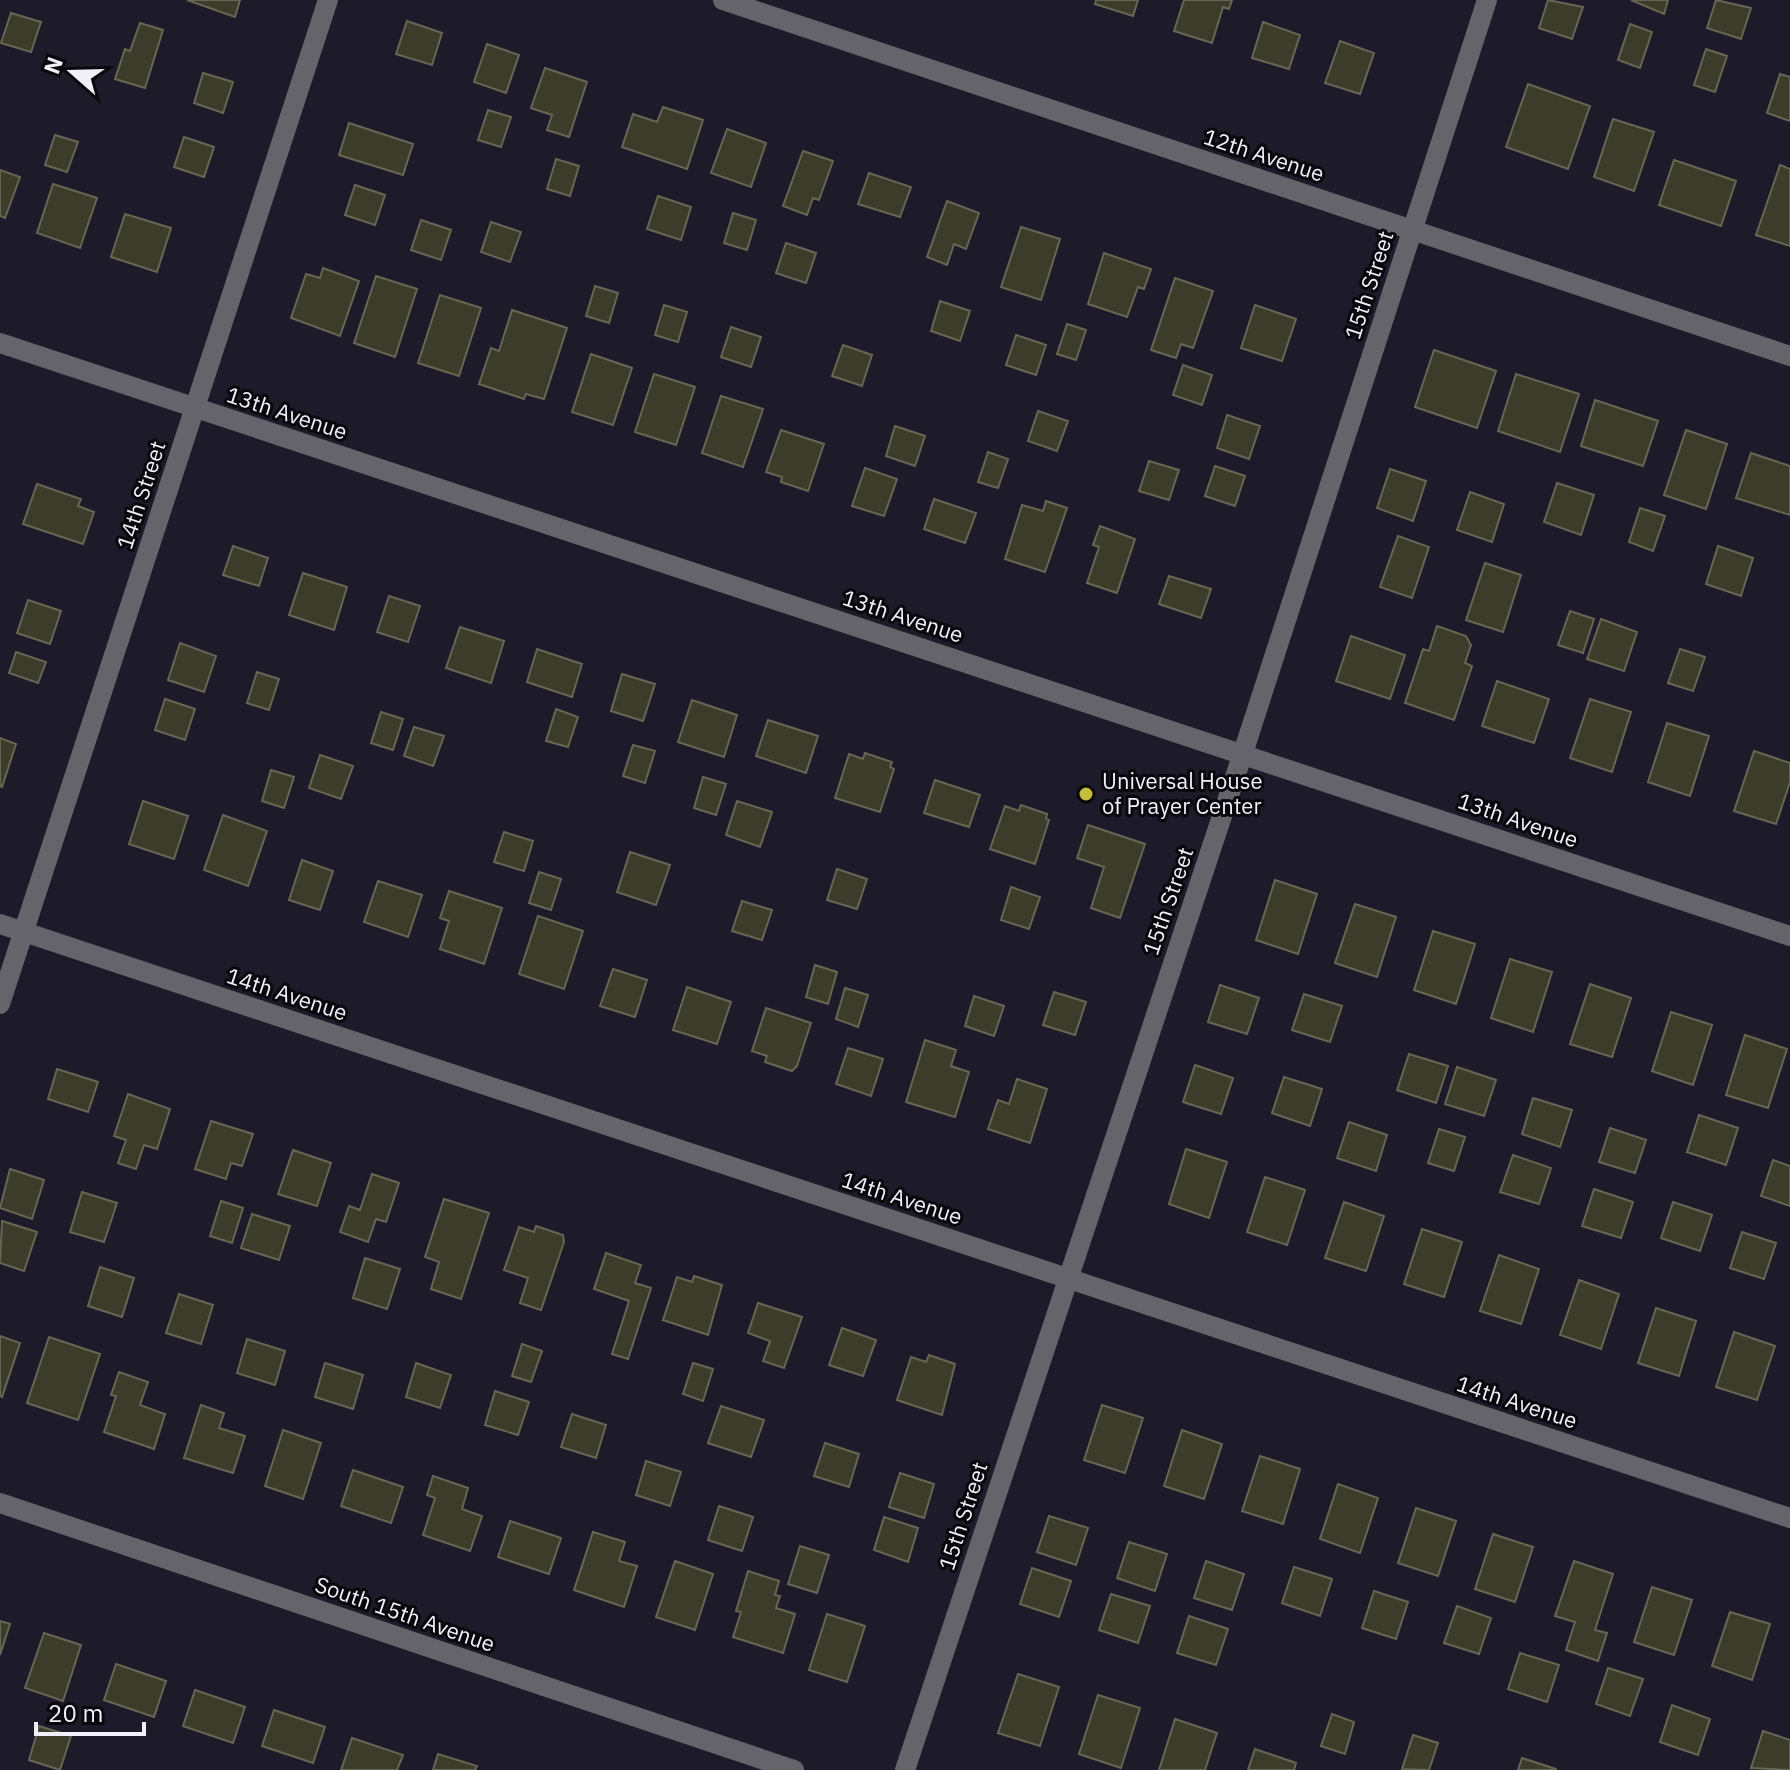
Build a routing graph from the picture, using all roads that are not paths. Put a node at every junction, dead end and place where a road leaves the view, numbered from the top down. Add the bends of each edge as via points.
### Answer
1 (328, 0) edge
2 (723, 0) edge
3 (1487, 0) edge
4 (1413, 230) junction
5 (0, 343) edge
6 (1790, 356) edge
7 (195, 408) junction
8 (1243, 753) junction
9 (0, 924) edge
10 (24, 932) junction
11 (1790, 936) edge
12 (0, 1004) edge
13 (1067, 1278) junction
14 (0, 1503) edge
15 (1790, 1518) edge
16 (794, 1770) edge
17 (905, 1770) edge

1 - 7 street, 14th Street
2 - 4 street, 12th Avenue
3 - 4 street, 15th Street
4 - 6 street, 12th Avenue
4 - 8 street, 15th Street
5 - 7 street, 13th Avenue
7 - 8 street, 13th Avenue
7 - 10 street, 14th Street
8 - 11 street, 13th Avenue
8 - 13 street, 15th Street
9 - 10 street, 14th Avenue
10 - 12 street, 14th Street
10 - 13 street, 14th Avenue
13 - 15 street, 14th Avenue
13 - 17 street, 15th Street
14 - 16 street, South 15th Avenue

